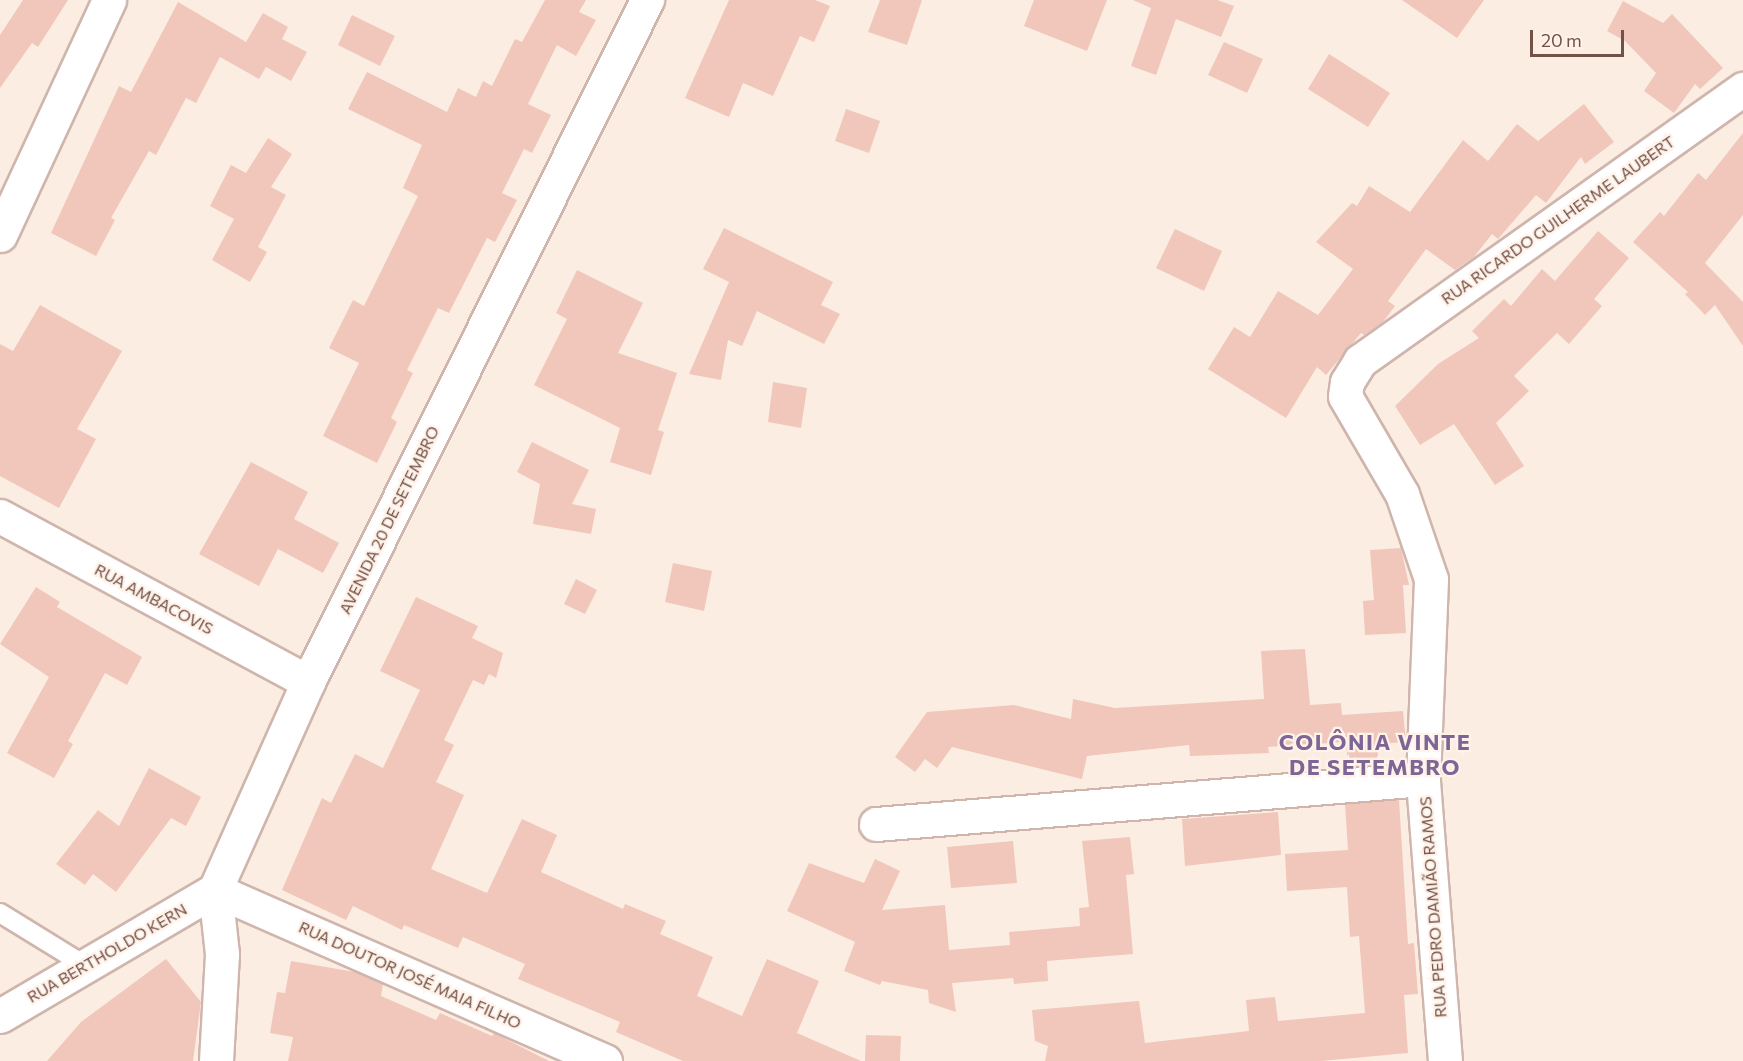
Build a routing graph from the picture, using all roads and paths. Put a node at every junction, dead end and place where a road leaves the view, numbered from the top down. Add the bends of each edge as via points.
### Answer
1 (109, 0) edge
2 (647, 0) edge
3 (1743, 89) edge
4 (0, 235) edge
5 (1373, 352) joint
6 (0, 516) edge
7 (308, 682) junction
8 (1423, 779) junction
9 (876, 825) dead end
10 (214, 890) junction
11 (0, 913) edge
12 (83, 964) junction
13 (0, 1016) edge
14 (216, 1061) edge
15 (604, 1061) edge
16 (1445, 1061) edge

1 - 4 street
2 - 7 street, AVENIDA 20 DE SETEMBRO
3 - 5 street, RUA RICARDO GUILHERME LAUBERT
5 - 8 street, RUA PEDRO DAMIÃO RAMOS via 1360,361 1347,382 1345,396 1402,494 1431,579
6 - 7 street, RUA AMBACOVIS
7 - 10 street, AVENIDA 20 DE SETEMBRO
8 - 9 street
8 - 16 street, RUA PEDRO DAMIÃO RAMOS
10 - 12 street, RUA BERTHOLDO KERN
10 - 14 street via 222,954
10 - 15 street, RUA DOUTOR JOSÉ MAIA FILHO
11 - 12 lane
12 - 13 street, RUA BERTHOLDO KERN

